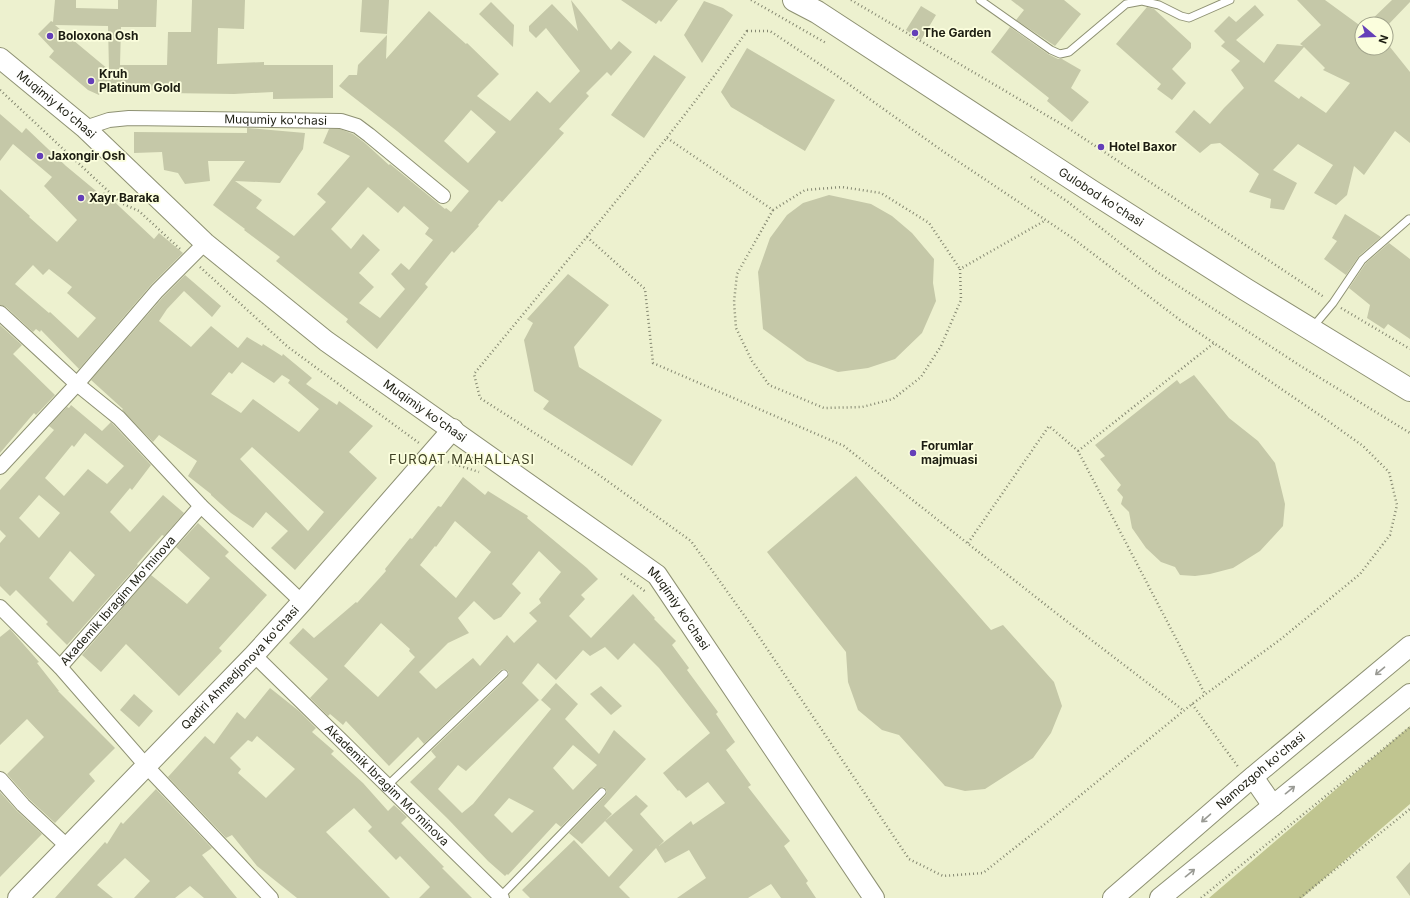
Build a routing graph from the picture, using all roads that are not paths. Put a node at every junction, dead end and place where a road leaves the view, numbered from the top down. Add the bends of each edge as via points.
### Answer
1 (794, 0) edge
2 (980, 0) edge
3 (1230, 0) edge
4 (0, 58) edge
5 (84, 128) junction
6 (443, 196) dead end
7 (1410, 220) edge
8 (205, 243) junction
9 (0, 313) edge
10 (1310, 329) junction
11 (77, 384) junction
12 (1410, 390) edge
13 (453, 430) junction
14 (0, 468) edge
15 (201, 506) junction
16 (302, 602) junction
17 (0, 607) edge
18 (1410, 646) edge
19 (254, 655) junction
20 (60, 667) junction
21 (504, 674) dead end
22 (1410, 694) edge
23 (147, 767) junction
24 (0, 779) edge
25 (1251, 779) junction
26 (388, 785) junction
27 (602, 792) dead end
28 (1273, 806) junction
29 (68, 847) junction
30 (18, 898) edge
31 (271, 898) edge
32 (501, 898) edge
33 (874, 898) edge
34 (1113, 898) edge
35 (1160, 898) edge

1 - 10 main road, Gulobod ko'chasi via 819,9 1098,195
2 - 3 lane via 1060,54 1069,52 1126,4 1142,1 1159,5 1189,18
4 - 5 main road, Muqimiy ko'chasi
5 - 6 street, Muqumiy ko'chasi via 109,120 129,118 341,121 357,126
5 - 8 main road, Muqimiy ko'chasi
7 - 10 lane via 1362,260 1333,303
8 - 11 street via 157,291
8 - 13 main road, Muqimiy ko'chasi via 326,341
9 - 11 street
10 - 12 main road, Gulobod ko'chasi
11 - 14 street
11 - 15 street via 119,418
13 - 16 main road, Qadiri Ahmedjonova ko'chasi
13 - 33 main road, Muqimiy ko'chasi via 657,575
15 - 16 street
15 - 20 street, Akademik Ibragim Mo'minova
16 - 19 main road, Qadiri Ahmedjonova ko'chasi
17 - 20 street
18 -> 25 main road, Namozgoh ko'chasi
19 - 23 main road, Qadiri Ahmedjonova ko'chasi
19 - 26 street, Akademik Ibragim Mo'minova
20 - 23 street, Akademik Ibragim Mo'minova
21 - 26 lane
28 -> 22 main road
23 - 29 main road, Qadiri Ahmedjonova ko'chasi
23 - 31 street, Akademik Ibragim Mo'minova
24 - 29 street via 23,805
25 - 28 main road
25 -> 34 main road, Namozgoh ko'chasi
26 - 32 street, Akademik Ibragim Mo'minova
27 - 32 lane
35 -> 28 main road
29 - 30 main road, Qadiri Ahmedjonova ko'chasi

